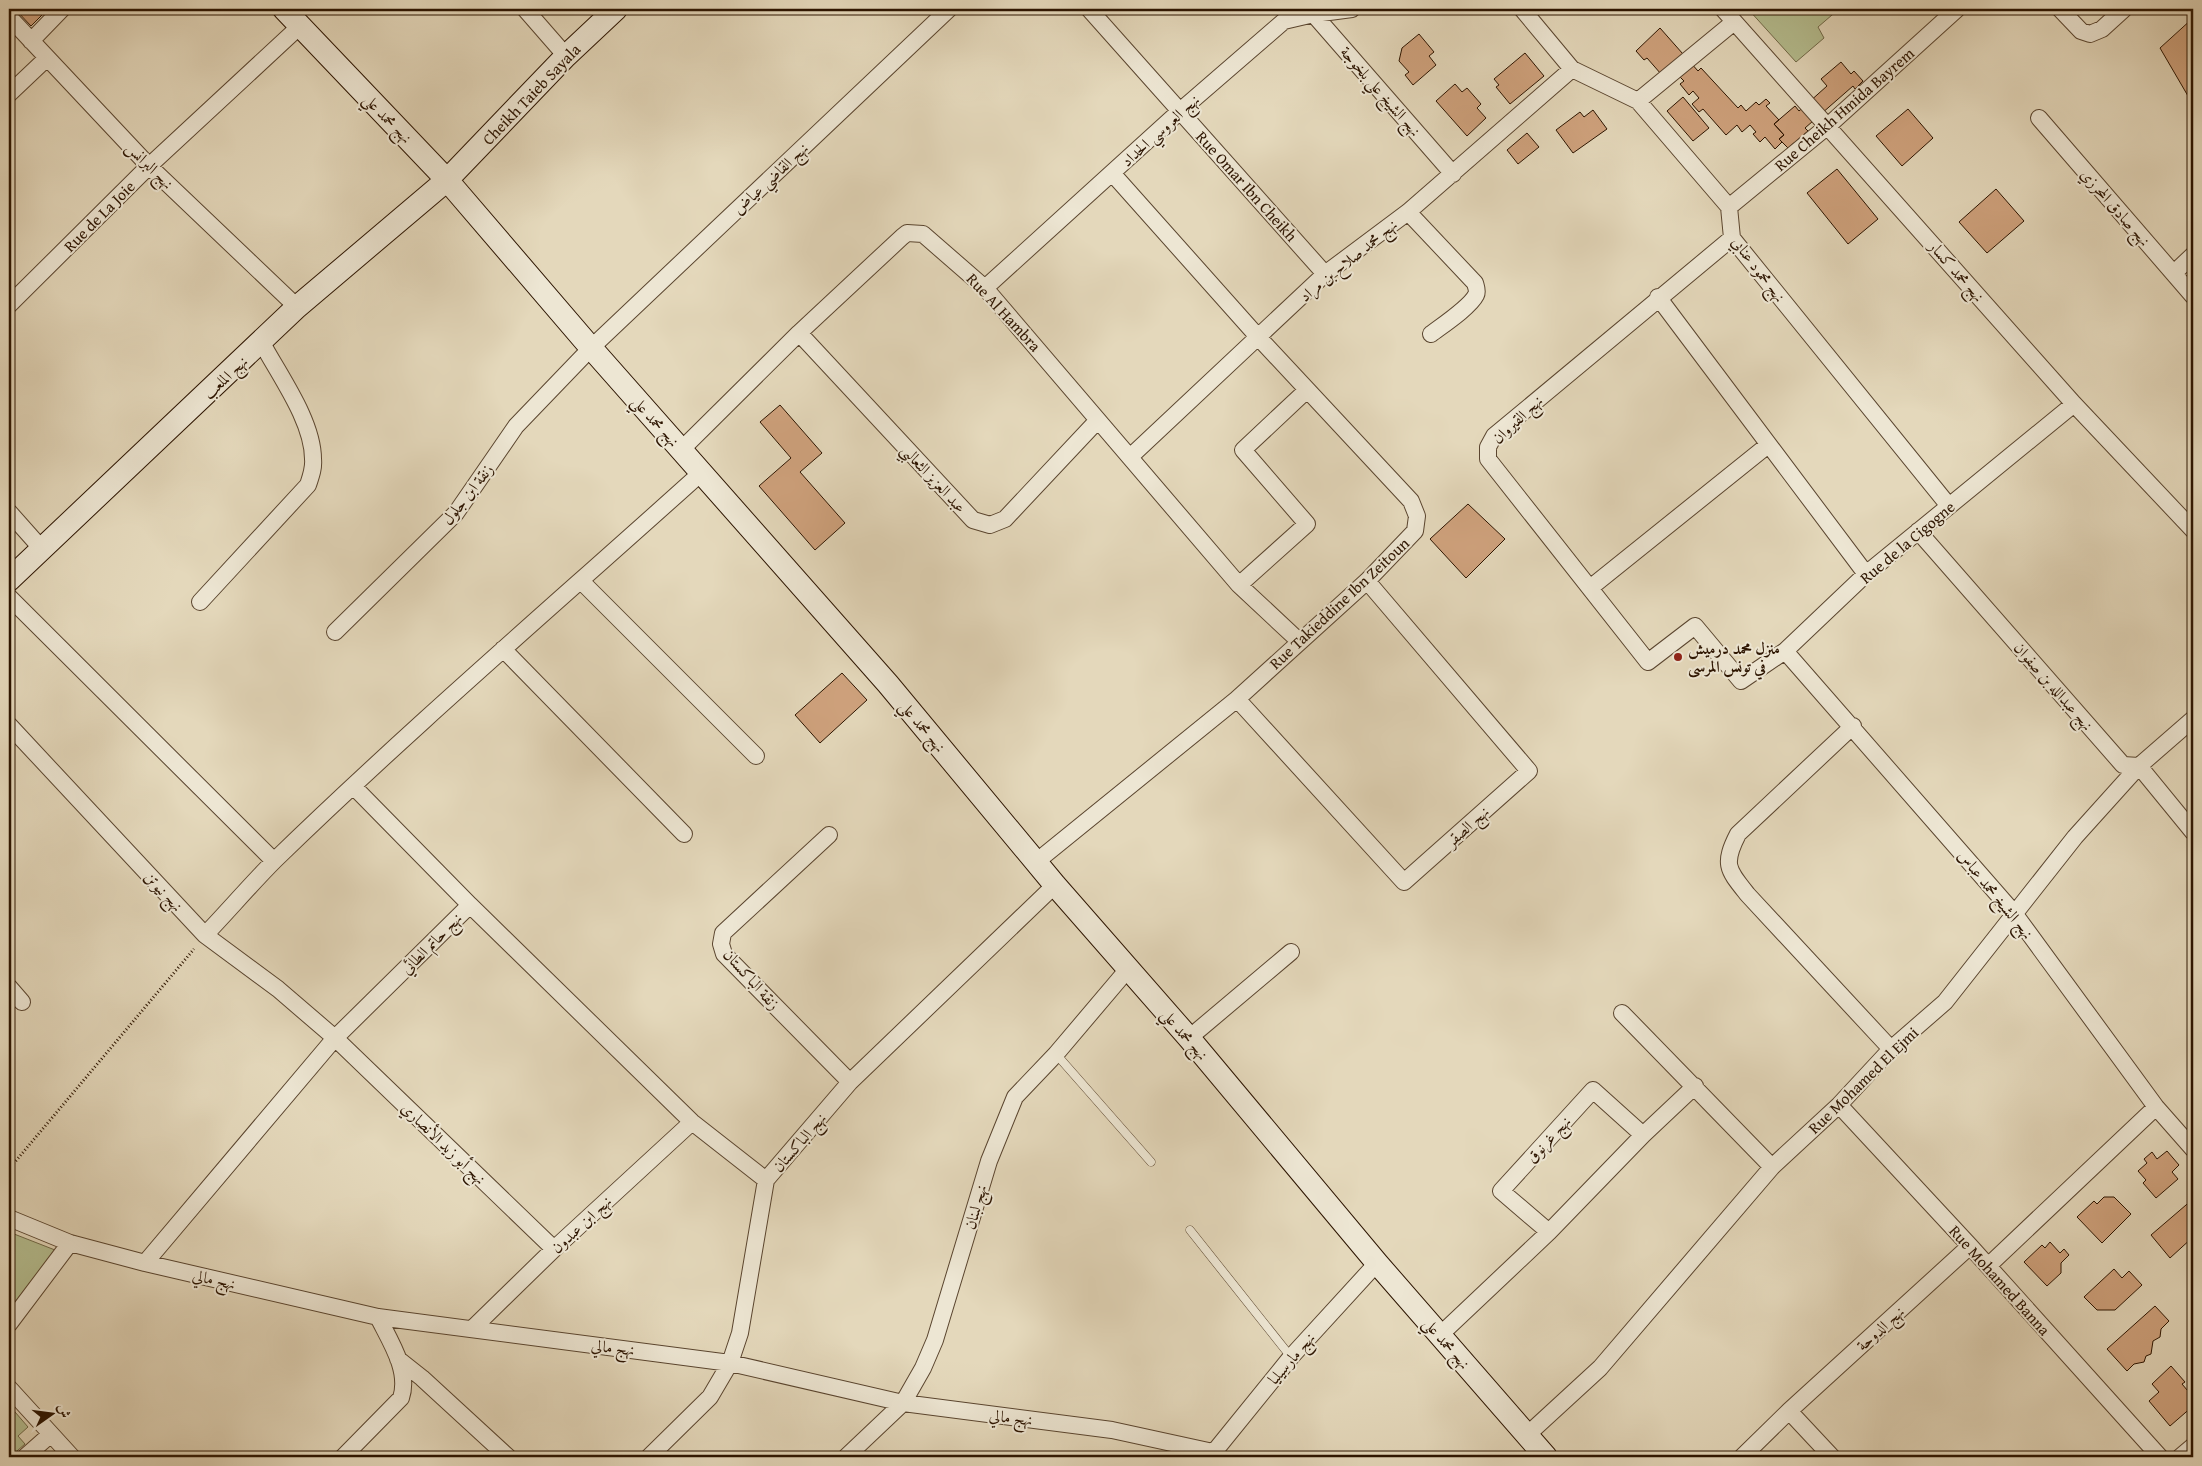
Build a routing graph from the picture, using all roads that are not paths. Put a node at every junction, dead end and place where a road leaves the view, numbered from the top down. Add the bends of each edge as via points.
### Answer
1 (62, 9) edge
2 (284, 9) edge
3 (525, 9) edge
4 (616, 9) edge
5 (949, 9) edge
6 (1089, 9) edge
7 (1352, 9) edge
8 (1522, 9) edge
9 (1724, 9) edge
10 (1957, 9) edge
11 (2060, 9) edge
12 (2124, 9) edge
13 (1312, 12) edge
14 (9, 17) edge
15 (1734, 22) junction
16 (300, 26) junction
17 (31, 41) junction
18 (566, 56) junction
19 (47, 58) junction
20 (1572, 69) junction
21 (9, 94) edge
22 (1638, 101) junction
23 (1180, 111) junction
24 (2039, 118) dead end
25 (1829, 125) junction
26 (149, 166) junction
27 (1112, 173) junction
28 (1453, 174) junction
29 (447, 180) junction
30 (1729, 207) junction
31 (1408, 212) junction
32 (1732, 238) junction
33 (2193, 255) edge
34 (2174, 273) junction
35 (1326, 274) junction
36 (986, 288) junction
37 (2193, 296) edge
38 (1658, 297) junction
39 (9, 305) edge
40 (297, 307) junction
41 (799, 333) junction
42 (1431, 334) dead end
43 (1259, 338) junction
44 (262, 343) junction
45 (591, 348) junction
46 (1308, 390) junction
47 (2074, 404) junction
48 (1098, 420) junction
49 (1768, 445) junction
50 (681, 450) junction
51 (1130, 457) junction
52 (701, 473) junction
53 (1949, 506) junction
54 (9, 512) edge
55 (2193, 530) edge
56 (1918, 531) junction
57 (41, 548) junction
58 (1866, 574) junction
59 (9, 580) edge
60 (582, 581) junction
61 (1367, 581) junction
62 (1239, 585) junction
63 (1590, 588) junction
64 (9, 597) edge
65 (200, 602) dead end
66 (335, 632) dead end
67 (1299, 641) junction
68 (502, 649) junction
69 (1785, 651) junction
70 (1741, 681) joint
71 (1237, 699) junction
72 (2193, 719) edge
73 (9, 725) edge
74 (1853, 726) junction
75 (756, 756) dead end
76 (2139, 766) junction
77 (354, 787) junction
78 (2193, 832) edge
79 (684, 834) dead end
80 (829, 835) dead end
81 (274, 861) junction
82 (1036, 862) junction
83 (1055, 885) junction
84 (470, 905) junction
85 (2014, 913) junction
86 (205, 935) junction
87 (1291, 952) dead end
88 (1128, 969) junction
89 (9, 987) edge
90 (22, 1002) dead end
91 (1622, 1013) dead end
92 (335, 1038) junction
93 (1189, 1038) junction
94 (1892, 1049) junction
95 (1056, 1054) junction
96 (850, 1082) junction
97 (1695, 1086) junction
98 (1838, 1105) junction
99 (2156, 1107) junction
100 (692, 1122) junction
101 (1642, 1135) junction
102 (2193, 1149) edge
103 (1150, 1162) dead end
104 (1772, 1167) junction
105 (766, 1180) junction
106 (9, 1218) edge
107 (1190, 1230) dead end
108 (1549, 1232) junction
109 (70, 1243) junction
110 (1970, 1246) junction
111 (554, 1249) junction
112 (146, 1263) junction
113 (1377, 1263) junction
114 (1988, 1266) junction
115 (378, 1318) junction
116 (9, 1324) edge
117 (472, 1329) junction
118 (1440, 1335) junction
119 (1291, 1356) junction
120 (398, 1359) junction
121 (730, 1362) junction
122 (9, 1388) edge
123 (903, 1403) junction
124 (1789, 1411) junction
125 (50, 1434) junction
126 (1527, 1435) junction
127 (2193, 1446) edge
128 (1215, 1455) edge
129 (850, 1456) edge
130 (25, 1457) edge
131 (72, 1457) edge
132 (343, 1457) edge
133 (508, 1457) edge
134 (649, 1457) edge
135 (1546, 1457) edge
136 (1742, 1457) edge
137 (1832, 1457) edge
138 (2160, 1457) edge
139 (2180, 1457) edge

1 - 17 street
2 - 16 street, نهج محمد علي
3 - 18 street
4 - 18 street, Cheikh Taieb Sayala
5 - 45 street, نهج القاضي عياض
6 - 23 street, Rue Omar Ibn Cheikh
7 - 13 street, نهج العروسي الحداد
8 - 20 street
9 - 15 street, نهج محمد كسار
10 - 25 street, Rue Cheikh Hmida Bayrem
11 - 12 street via 2081,31 2090,34
13 - 23 street, نهج العروسي الحداد via 1284,21
13 - 28 street, نهج الشيخ علي بلخوجة
14 - 17 street, نهج البرانس
15 - 22 street
15 - 25 street, نهج محمد كسار
16 - 26 street, Rue de La Joie
16 - 29 street, نهج محمد علي
17 - 19 street, نهج البرانس
18 - 29 street, Cheikh Taieb Sayala
19 - 21 street
19 - 26 street, نهج البرانس
20 - 22 street
20 - 28 street, نهج محمد صلاح بن مراد
22 - 30 street
23 - 27 street, نهج العروسي الحداد
23 - 35 street, Rue Omar Ibn Cheikh
24 - 34 street, نهج صادق المحرزي
25 - 30 street, Rue Cheikh Hmida Bayrem
25 - 47 street, نهج محمد كسار
26 - 39 street, Rue de La Joie
26 - 40 street, نهج البرانس
27 - 36 street, نهج العروسي الحداد
27 - 43 street, Rue Takieddine Ibn Zeitoun
28 - 31 street, نهج محمد صلاح بن مراد
29 - 40 street, نهج الملعب
29 - 45 street, نهج محمد علي
30 - 32 street, نهج محمود عنابي
31 - 35 street, نهج محمد صلاح بن مراد
31 - 42 street via 1475,283 1477,289 1470,302
32 - 38 street, نهج القيروان
32 - 53 street, نهج محمود عنابي
33 - 34 street
34 - 37 street, نهج صادق المحرزي
35 - 43 street, نهج محمد صلاح بن مراد
36 - 41 street, Rue Al Hambra via 923,234 908,233
36 - 48 street, Rue Al Hambra
38 - 49 street
38 - 63 street, نهج القيروان via 1494,436 1488,447 1488,459
40 - 44 street, نهج الملعب
41 - 48 street, عبد العزيز الثعالبي via 973,520 990,525 1005,519
41 - 50 street, Rue Al Hambra
43 - 46 street, Rue Takieddine Ibn Zeitoun
43 - 51 street, نهج محمد صلاح بن مراد
44 - 57 street, نهج الملعب
44 - 65 street via 301,416 314,457 312,471 308,485
45 - 50 street, نهج محمد علي
45 - 66 street, زنقة ابن جلول via 516,426 456,513
46 - 61 street, Rue Takieddine Ibn Zeitoun via 1411,501 1416,516 1415,531
46 - 62 street via 1243,450 1307,524
47 - 53 street, Rue de la Cigogne
47 - 55 street, نهج محمد كسار
48 - 51 street, Rue Al Hambra
49 - 58 street
49 - 63 street
50 - 52 street, نهج محمد علي
51 - 62 street, Rue Al Hambra
52 - 60 street
52 - 82 street, نهج محمد علي via 888,684
53 - 56 street, Rue de la Cigogne
54 - 57 street
56 - 58 street, Rue de la Cigogne
56 - 76 street, نهج عبدالله بن صفوان via 2123,764
57 - 59 street, نهج الملعب
58 - 69 street, Rue de la Cigogne
60 - 68 street
60 - 75 street
61 - 67 street, Rue Takieddine Ibn Zeitoun
61 - 71 street, نهج الصقر via 1529,771 1404,882
62 - 67 street, Rue Al Hambra
63 - 70 street, نهج القيروان via 1648,662 1694,626
64 - 81 street
67 - 71 street, Rue Takieddine Ibn Zeitoun
68 - 77 street
68 - 79 street
69 - 70 street, Rue de la Cigogne
69 - 74 street, نهج الشيخ محمد عباس
71 - 82 street, Rue Takieddine Ibn Zeitoun
72 - 76 street, Rue Mohamed El Ejmi
73 - 86 street, نهج نيوتن
74 - 85 street, نهج الشيخ محمد عباس
74 - 94 street via 1738,834 1729,852 1730,872
76 - 78 street, نهج عبدالله بن صفوان
76 - 85 street, Rue Mohamed El Ejmi via 2075,837
77 - 81 street
77 - 84 street
80 - 96 street, زنقة الباكستان via 723,933 721,944 724,954
81 - 86 street
82 - 83 street, نهج محمد علي
83 - 88 street, نهج محمد علي
83 - 96 street, نهج الباكستان
84 - 92 street, نهج حاتم الطائي
84 - 100 street, نهج حاتم الطائي
85 - 94 street, Rue Mohamed El Ejmi via 1945,1002
85 - 99 street, نهج الشيخ محمد عباس
86 - 92 street, نهج نيوتن via 278,989
87 - 93 street
88 - 93 street, نهج محمد علي
88 - 95 street, نهج لبنان
89 - 90 street
91 - 97 street
92 - 111 street, نهج أبو زيد الأنصاري
92 - 112 street, نهج حاتم الطائي
93 - 113 street, نهج محمد علي
94 - 98 street, Rue Mohamed El Ejmi
95 - 103 lane
95 - 123 street, نهج لبنان via 1015,1097 1005,1118 935,1340
96 - 105 street, نهج الباكستان
97 - 101 street
97 - 104 street
98 - 104 street, Rue Mohamed El Ejmi
98 - 110 street, Rue Mohamed Banna
99 - 102 street, نهج الشيخ محمد عباس
99 - 114 street
100 - 105 street, نهج حاتم الطائي
100 - 111 street, نهج ابن عبدون
101 - 108 street
101 - 108 street, نهج غرنوق via 1593,1090 1501,1191
104 - 126 street, Rue Mohamed El Ejmi via 1600,1368
105 - 121 street, نهج الباكستان via 740,1333
106 - 109 street, نهج مالي
107 - 119 lane
108 - 118 street
109 - 112 street, نهج مالي
109 - 116 street
110 - 114 street, Rue Mohamed Banna
110 - 124 street, نهج الدوحة
111 - 117 street, نهج ابن عبدون
112 - 115 street, نهج مالي
113 - 118 street, نهج محمد علي
113 - 119 street, نهج مارسيليا
114 - 138 street, Rue Mohamed Banna
115 - 117 street, نهج مالي
115 - 120 street
117 - 121 street, نهج مالي
118 - 126 street, نهج محمد علي
119 - 128 street, نهج مارسيليا
120 - 132 street via 404,1379 401,1398
120 - 133 street
121 - 123 street, نهج مالي
121 - 134 street, نهج الباكستان via 710,1397
122 - 125 street
123 - 128 street, نهج مالي via 1112,1430
123 - 129 street, نهج لبنان
124 - 136 street, نهج الدوحة
124 - 137 street
125 - 130 street
125 - 131 street
126 - 135 street, نهج محمد علي
127 - 139 street

